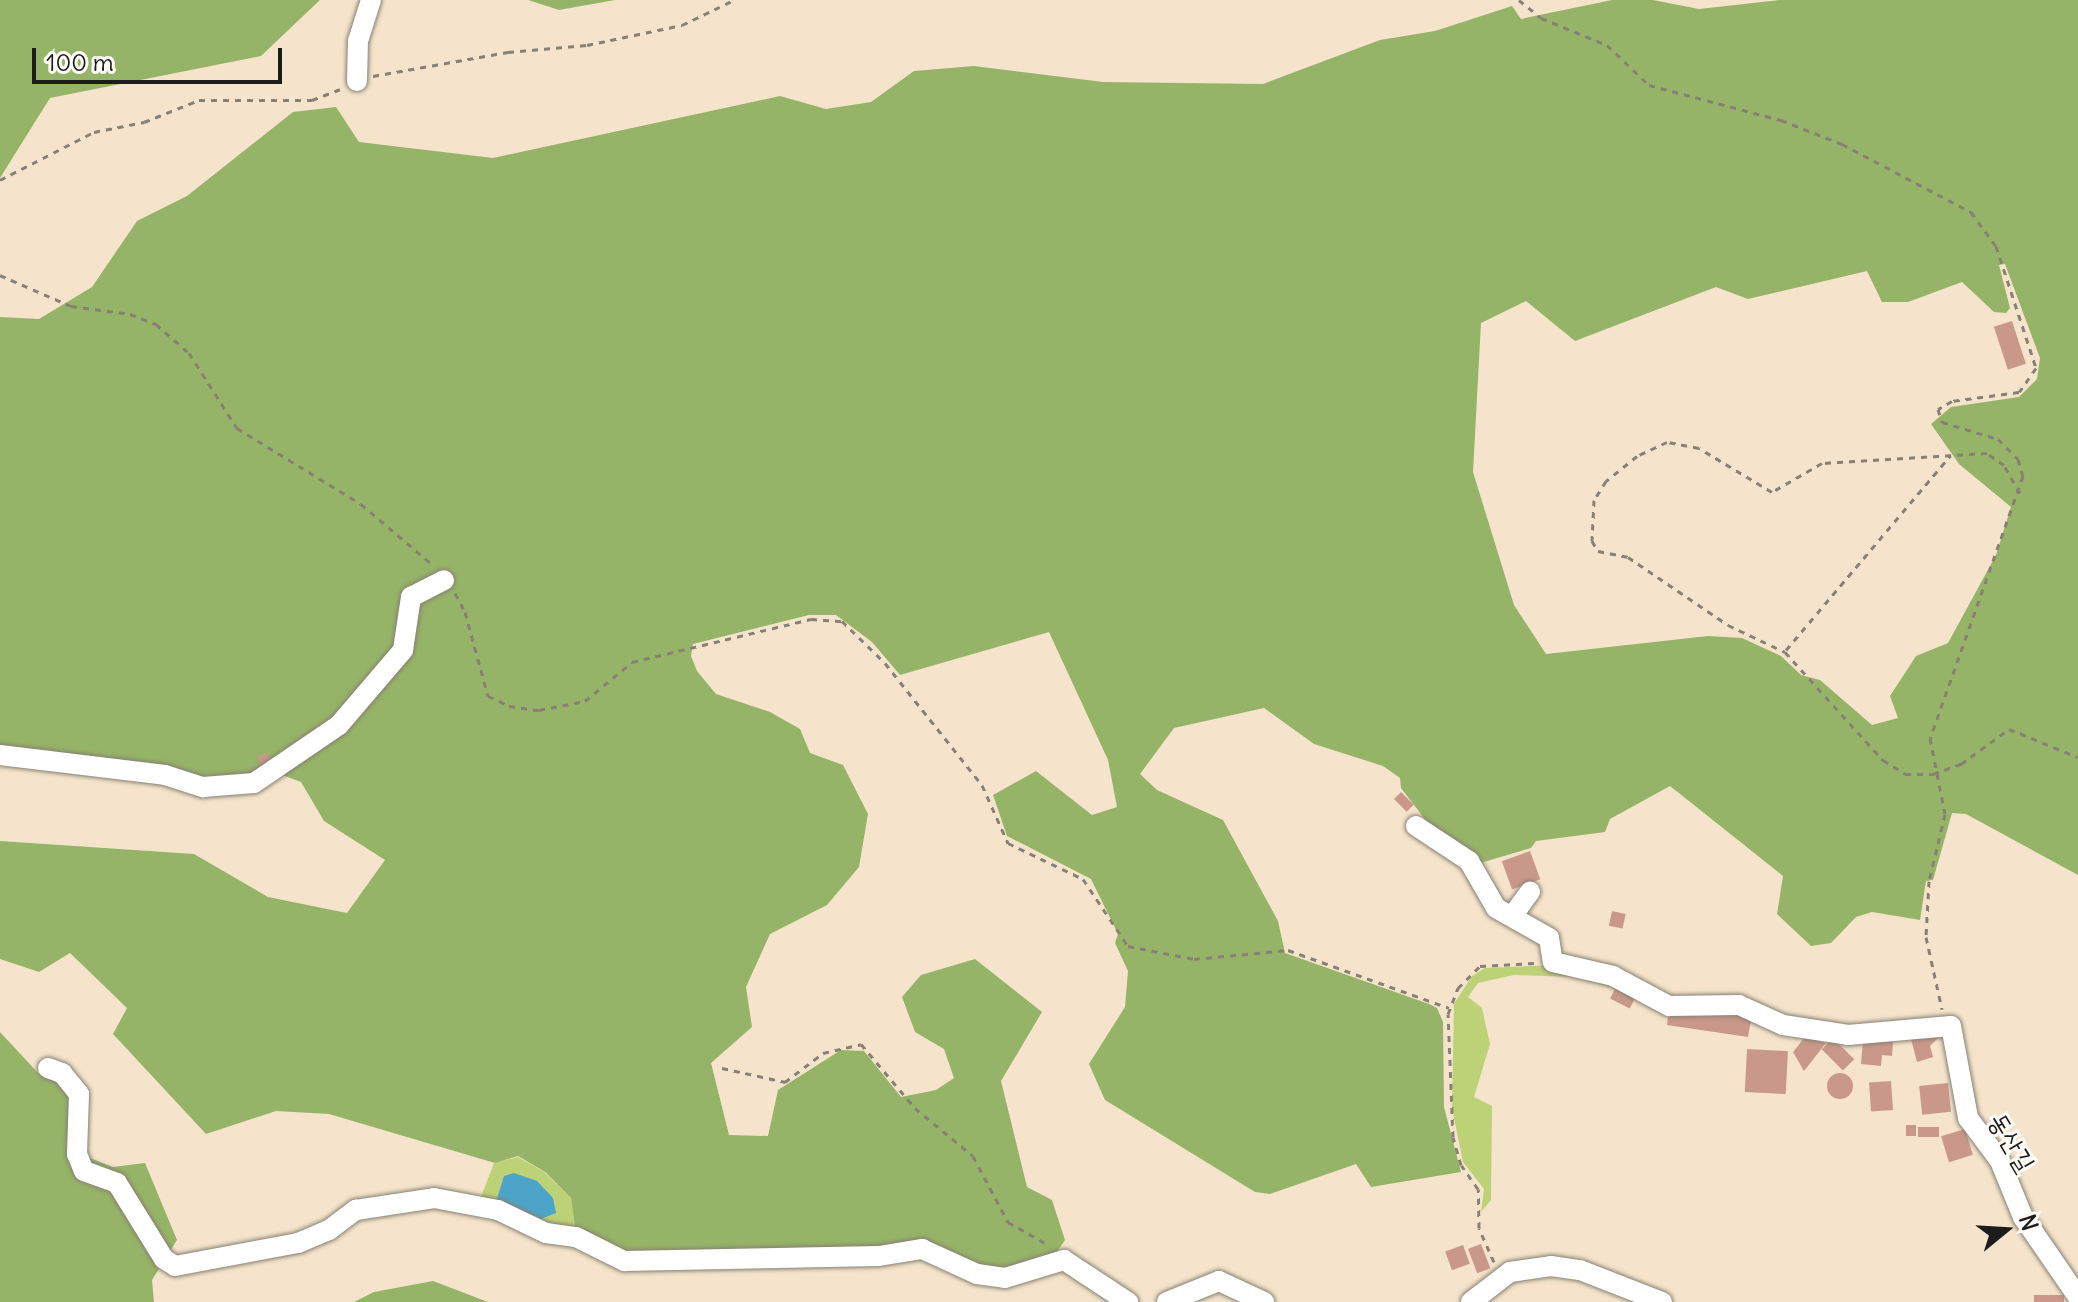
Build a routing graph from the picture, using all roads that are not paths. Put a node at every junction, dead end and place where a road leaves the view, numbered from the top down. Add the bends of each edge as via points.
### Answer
1 (371, 0) edge
2 (357, 81) road end
3 (444, 580) road end
4 (0, 755) edge
5 (1416, 826) dead end
6 (1530, 892) dead end
7 (1513, 915) junction
8 (48, 1068) dead end
9 (2071, 1267) edge
10 (2078, 1297) edge
11 (1128, 1302) edge
12 (1167, 1302) edge
13 (1264, 1302) edge
14 (1471, 1302) edge
15 (1662, 1302) edge

1 - 2 street via 358,41
3 - 4 street via 411,597 403,650 339,725 254,783 203,787 165,775
5 - 7 street via 1469,861 1496,908
6 - 7 street
7 - 9 street, 동산길 via 1549,938 1553,962 1623,979 1669,1006 1739,1005 1793,1028 1863,1035 1951,1026 1968,1118 2000,1161 2023,1217
8 - 11 street via 62,1073 79,1094 77,1154 84,1171 123,1189 164,1259 175,1266 298,1243 329,1230 356,1210 434,1198 498,1210 546,1233 576,1237 624,1261 879,1256 922,1249 977,1274 1005,1278 1064,1260
9 - 10 street, 동산길
12 - 13 street via 1219,1281
14 - 15 street via 1504,1276 1528,1267 1567,1267

